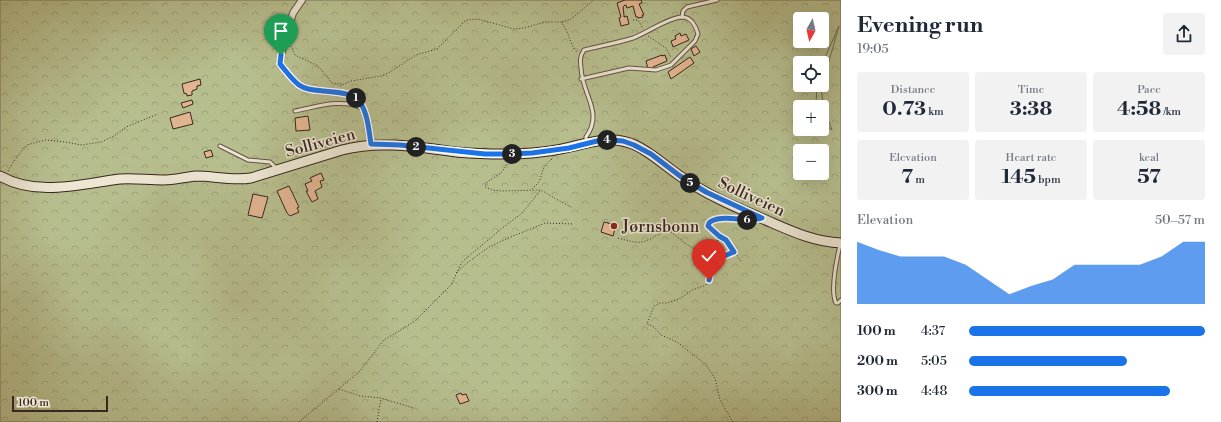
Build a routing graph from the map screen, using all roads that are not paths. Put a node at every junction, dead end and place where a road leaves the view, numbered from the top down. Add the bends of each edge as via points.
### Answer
1 (302, 0) edge
2 (717, 0) edge
3 (682, 17) junction
4 (581, 79) junction
5 (364, 109) junction
6 (295, 112) dead end
7 (586, 143) junction
8 (371, 144) junction
9 (220, 146) dead end
10 (277, 169) junction
11 (2, 177) edge
12 (841, 243) edge
13 (841, 300) edge

1 - 5 street via 293,13 280,64 299,85 309,90 334,92 356,98
2 - 3 lane via 687,7
3 - 4 lane via 633,38 584,50 580,56
3 - 4 lane via 692,22 698,34 696,41 671,65 656,70 629,68
4 - 7 lane via 594,118
5 - 6 lane via 341,103
5 - 8 street
7 - 8 street, Solliveien via 562,149 515,154 485,154
7 - 12 street, Solliveien via 610,140 634,145 726,203 812,238
8 - 10 street, Solliveien
9 - 10 lane via 248,160 270,162
10 - 11 street, Solliveien via 243,179 198,176 163,180 122,179 63,188 15,183
12 - 13 lane via 835,265 834,296 836,302

